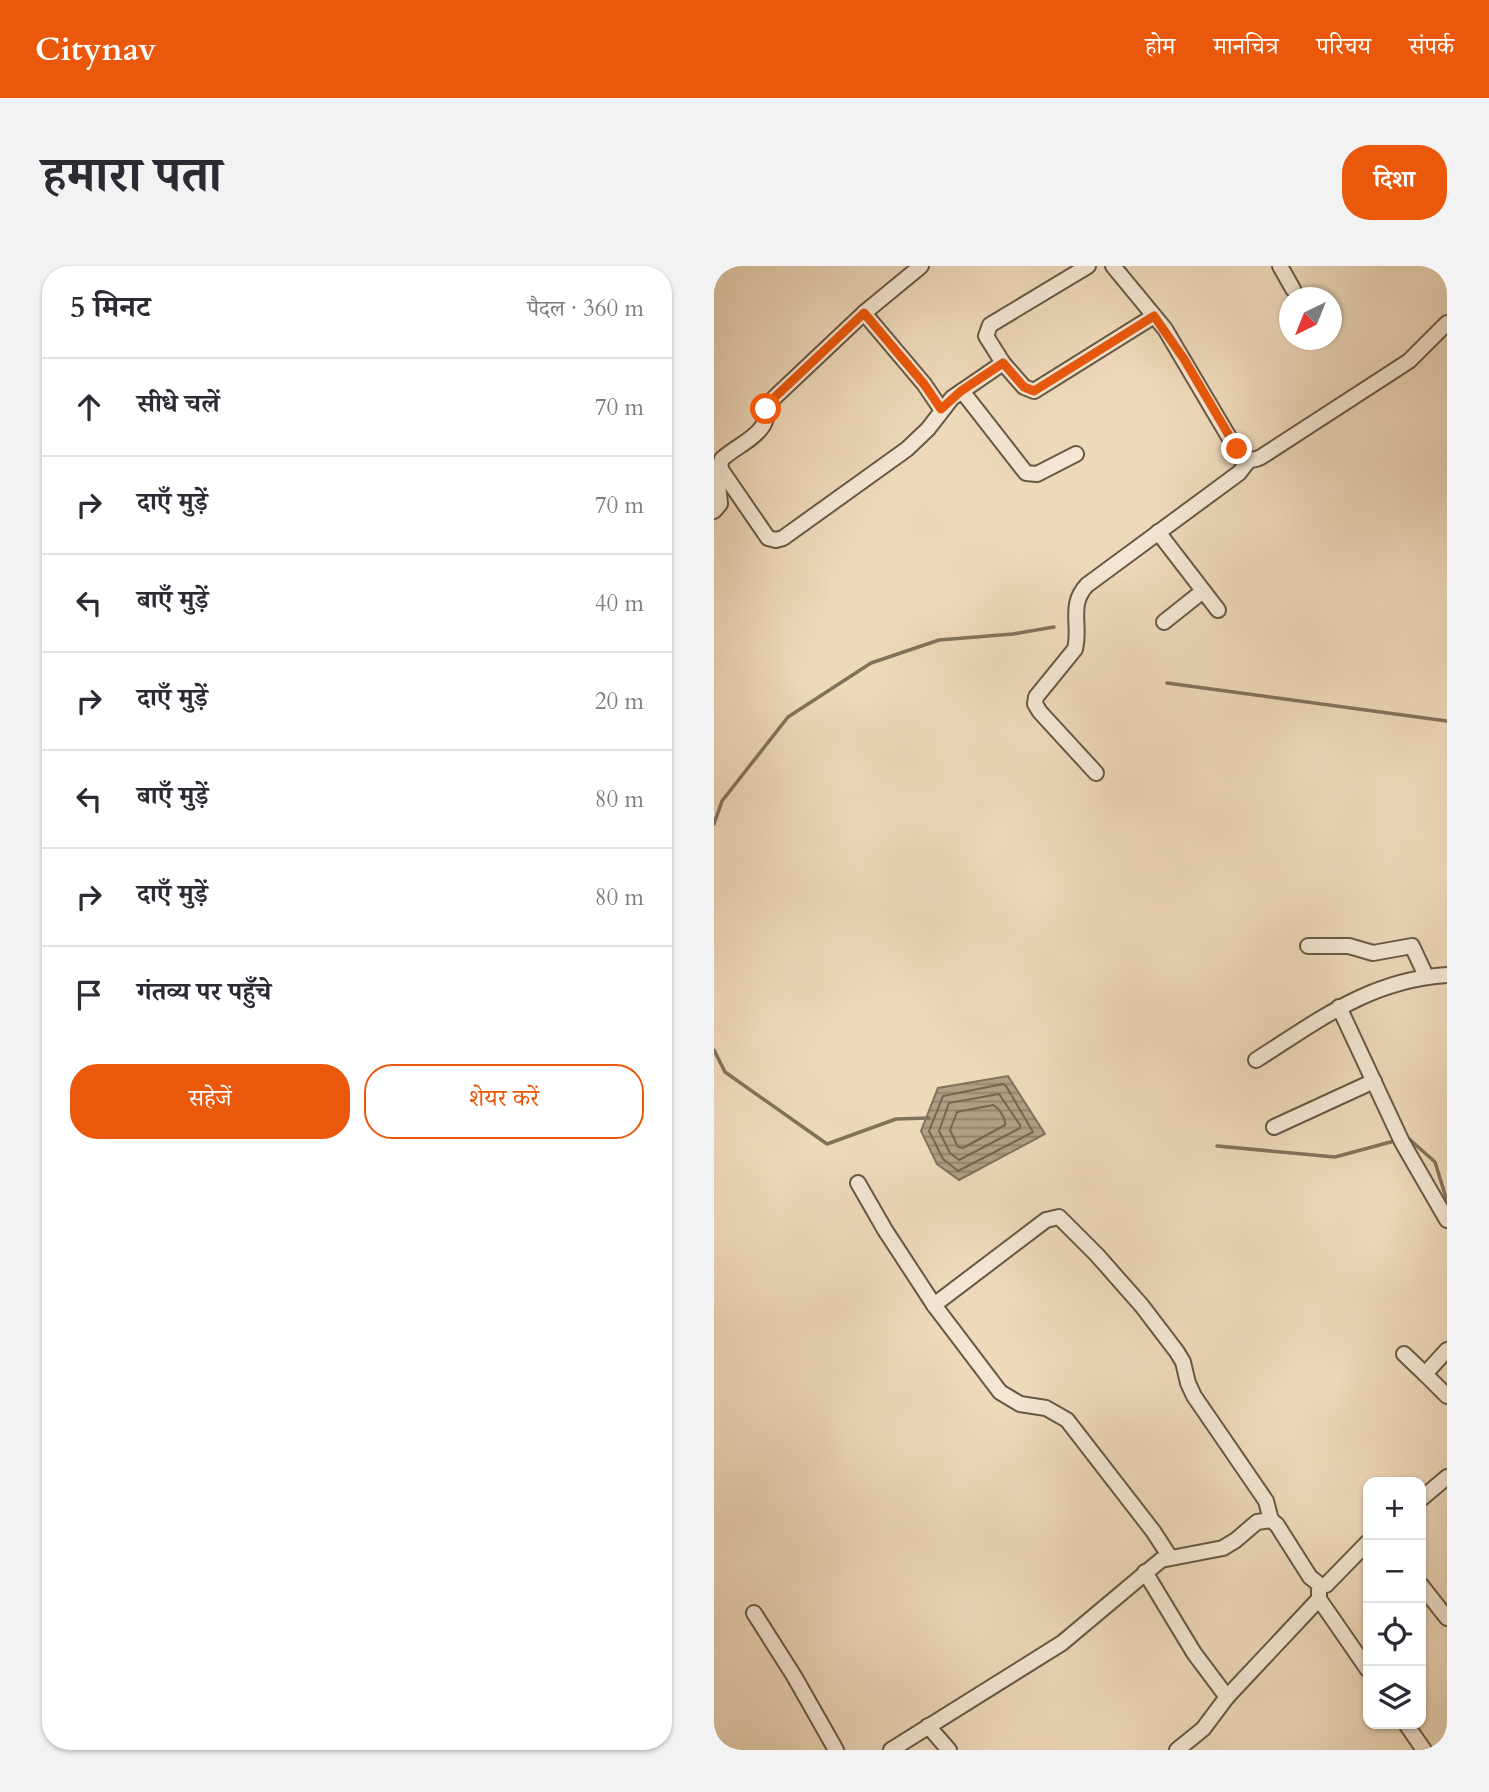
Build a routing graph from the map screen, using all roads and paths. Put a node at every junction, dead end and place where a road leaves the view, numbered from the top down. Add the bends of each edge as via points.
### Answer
1 (921, 266) edge
2 (1088, 266) edge
3 (1113, 266) edge
4 (1280, 266) edge
5 (1292, 287) edge
6 (864, 313) junction
7 (1154, 316) junction
8 (1447, 323) edge
9 (1003, 363) junction
10 (961, 391) junction
11 (941, 409) junction
12 (1076, 454) dead end
13 (1248, 460) junction
14 (720, 465) junction
15 (714, 511) edge
16 (1158, 532) junction
17 (1203, 591) junction
18 (1218, 610) dead end
19 (1164, 622) dead end
20 (1096, 773) dead end
21 (1308, 946) dead end
22 (1447, 975) edge
23 (1426, 976) junction
24 (1339, 1007) junction
25 (1255, 1060) dead end
26 (1374, 1081) junction
27 (1275, 1126) dead end
28 (858, 1183) dead end
29 (1447, 1220) edge
30 (934, 1305) junction
31 (1447, 1350) edge
32 (1404, 1354) dead end
33 (1425, 1374) junction
34 (1447, 1396) edge
35 (1447, 1478) edge
36 (1426, 1495) edge
37 (1271, 1520) junction
38 (1363, 1547) edge
39 (1170, 1557) junction
40 (1145, 1572) junction
41 (1426, 1591) edge
42 (1319, 1592) junction
43 (754, 1613) dead end
44 (1447, 1618) edge
45 (1365, 1666) edge
46 (1227, 1697) junction
47 (928, 1726) junction
48 (1409, 1729) edge
49 (836, 1750) edge
50 (891, 1750) edge
51 (949, 1750) edge
52 (1177, 1750) edge
53 (1424, 1750) edge

1 - 6 street
2 - 9 street via 990,324 986,336
3 - 7 street
4 - 5 street
6 - 11 street
6 - 14 street via 768,403 759,431 728,453
7 - 9 street via 1034,391 1024,387
7 - 13 street
8 - 13 street via 1409,360 1261,457
9 - 10 street
10 - 11 street
10 - 12 street via 1026,473 1037,474
11 - 14 street via 907,449 776,540 763,533
13 - 16 street via 1239,473
14 - 15 street via 720,504
16 - 17 street
16 - 20 street via 1079,593 1075,649 1036,697 1040,712
17 - 18 street
17 - 19 street
21 - 23 street via 1349,946 1373,953 1412,946
22 - 23 street
23 - 24 street via 1380,987
24 - 25 street
24 - 26 street
26 - 27 street
26 - 29 street
28 - 30 street
30 - 37 street via 1046,1220 1059,1217 1142,1306 1177,1352 1190,1389 1266,1501
30 - 39 street via 1000,1392 1067,1420
31 - 33 street
32 - 33 street
33 - 34 street
35 - 36 street
37 - 39 street via 1257,1522 1223,1548
37 - 42 street
38 - 42 street
39 - 40 street
40 - 46 street
40 - 47 street via 1062,1643
41 - 44 street
42 - 45 street
42 - 46 street
43 - 49 street
46 - 52 street via 1203,1730
47 - 50 street
47 - 51 street
48 - 53 street

